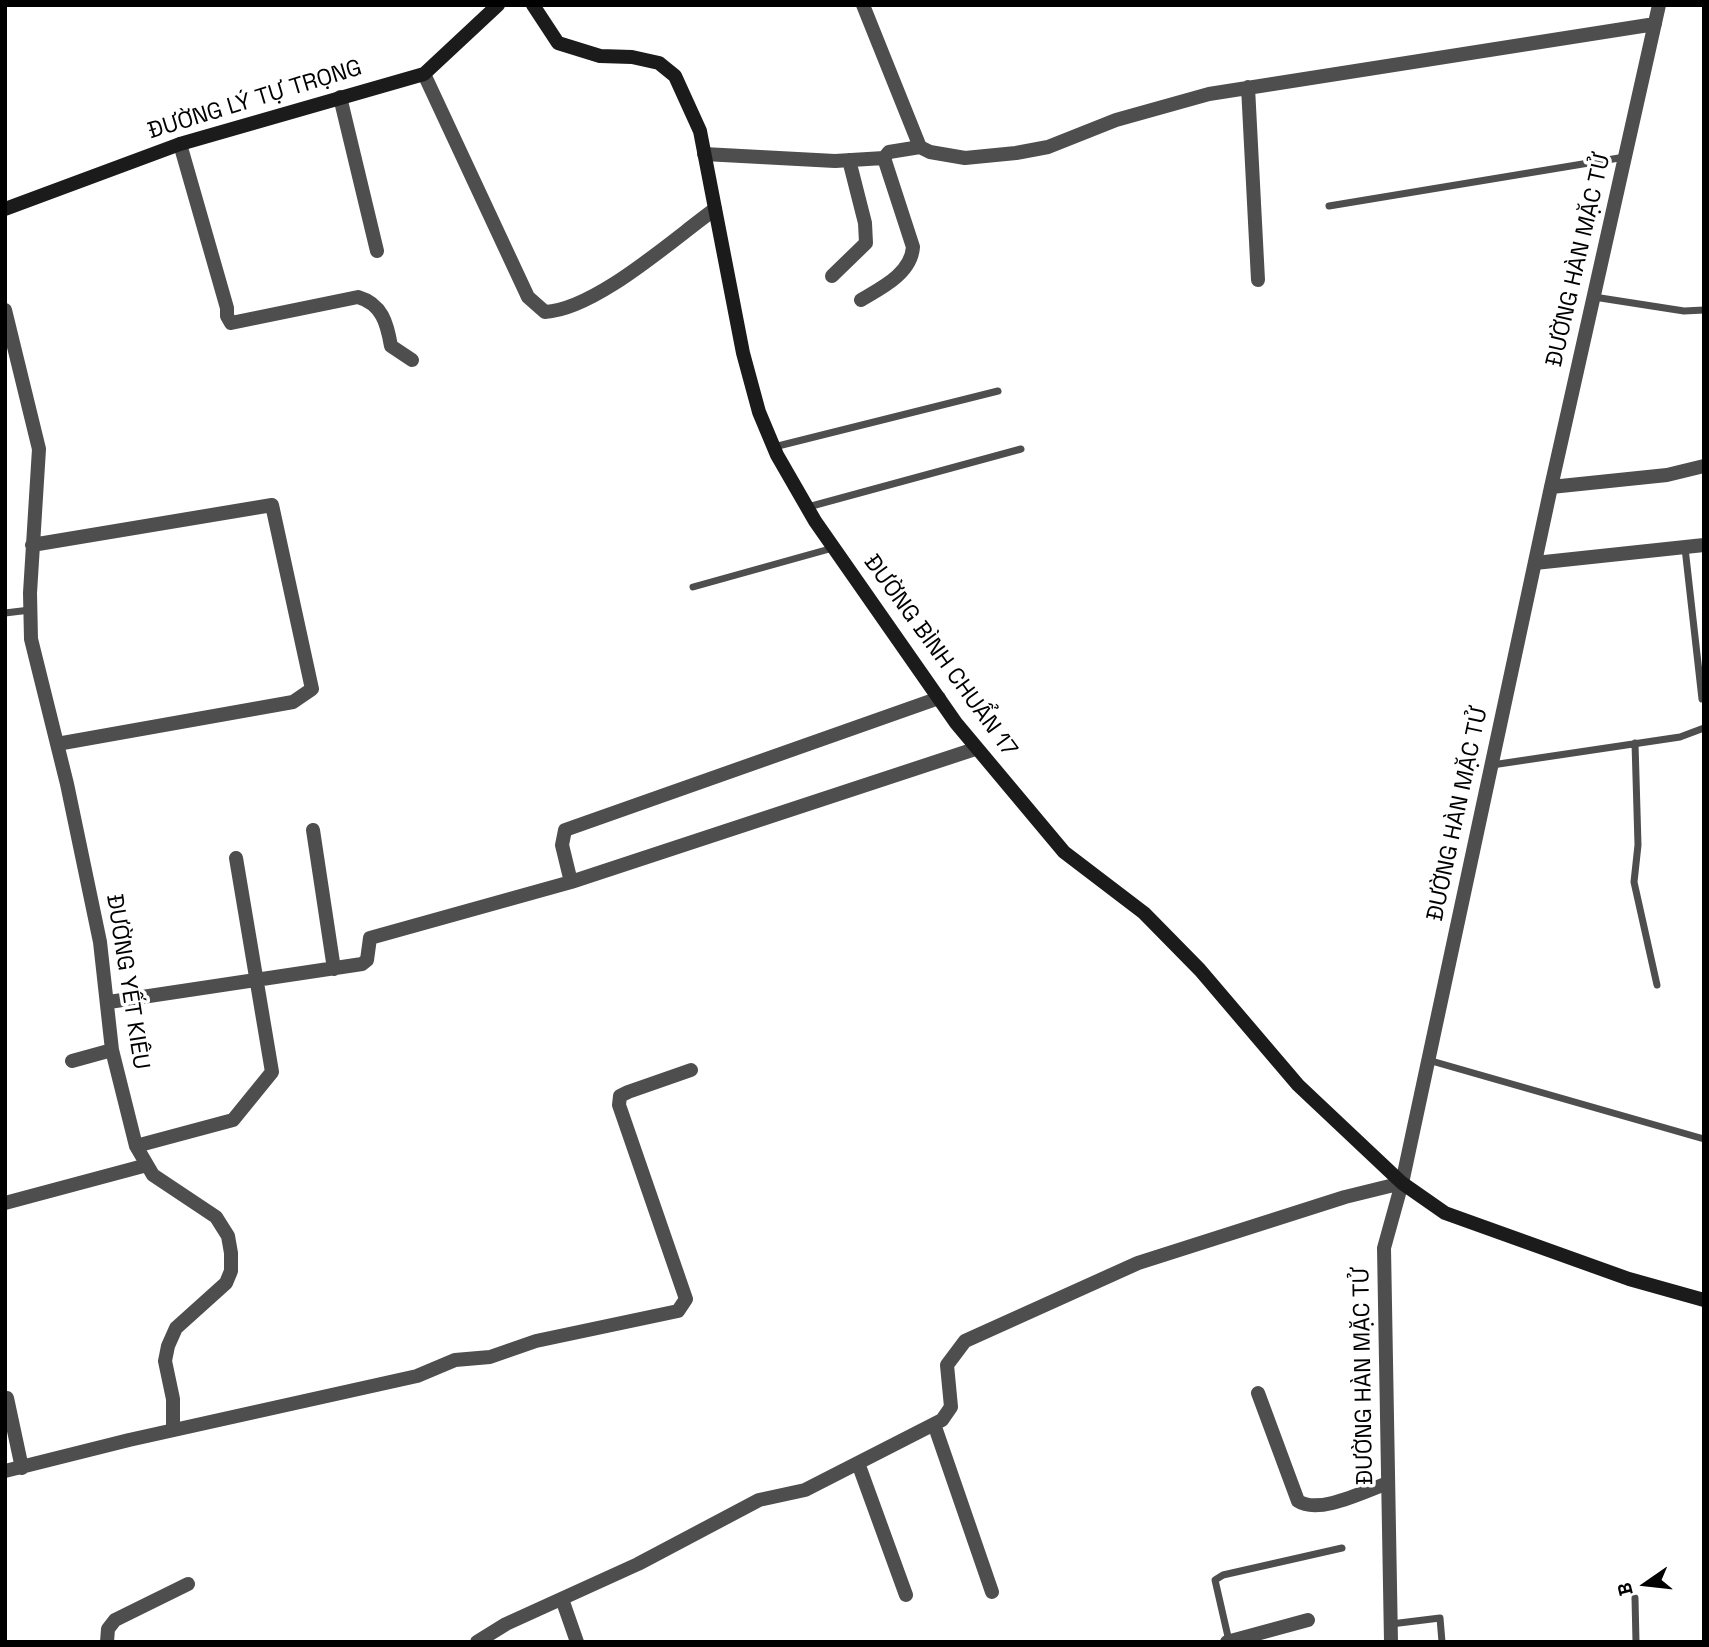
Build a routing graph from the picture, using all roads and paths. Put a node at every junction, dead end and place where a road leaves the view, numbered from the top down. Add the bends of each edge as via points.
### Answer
1 (498, 5) edge
2 (533, 5) edge
3 (863, 5) edge
4 (1659, 5) edge
5 (1655, 24) junction
6 (424, 74) junction
7 (1248, 87) junction
8 (340, 97) junction
9 (180, 144) junction
10 (920, 147) junction
11 (704, 154) junction
12 (1625, 157) junction
13 (884, 159) junction
14 (849, 160) junction
15 (1329, 206) dead end
16 (5, 209) edge
17 (715, 209) junction
18 (377, 251) dead end
19 (832, 276) dead end
20 (1258, 280) dead end
21 (1594, 297) junction
22 (860, 300) dead end
23 (5, 310) edge
24 (1704, 310) edge
25 (412, 360) dead end
26 (998, 391) dead end
27 (774, 447) junction
28 (1021, 449) dead end
29 (1704, 466) edge
30 (1551, 487) junction
31 (807, 507) junction
32 (32, 545) junction
33 (1704, 545) edge
34 (834, 548) junction
35 (1685, 548) junction
36 (1535, 563) junction
37 (693, 587) dead end
38 (31, 610) junction
39 (5, 613) edge
40 (939, 698) junction
41 (1702, 699) edge
42 (1704, 729) edge
43 (1635, 743) junction
44 (57, 744) junction
45 (975, 749) junction
46 (1492, 765) junction
47 (313, 830) dead end
48 (236, 858) dead end
49 (572, 882) junction
50 (334, 969) junction
51 (256, 982) junction
52 (1657, 985) dead end
53 (109, 1002) junction
54 (112, 1050) junction
55 (1428, 1060) junction
56 (72, 1061) dead end
57 (691, 1070) dead end
58 (1704, 1139) edge
59 (136, 1146) junction
60 (147, 1165) junction
61 (1402, 1183) junction
62 (5, 1203) edge
63 (1704, 1300) edge
64 (1258, 1393) dead end
65 (7, 1398) edge
66 (934, 1424) junction
67 (173, 1430) junction
68 (858, 1463) junction
69 (22, 1468) junction
70 (5, 1471) edge
71 (1388, 1483) junction
72 (1342, 1548) dead end
73 (188, 1584) dead end
74 (992, 1592) dead end
75 (906, 1595) dead end
76 (1635, 1598) dead end
77 (562, 1599) junction
78 (1308, 1620) dead end
79 (1391, 1624) junction
80 (1228, 1641) edge
81 (107, 1642) edge
82 (477, 1642) edge
83 (577, 1642) edge
84 (1391, 1642) edge
85 (1443, 1642) edge
86 (1636, 1642) edge

1 - 6 street, ĐƯỜNG LÝ TỰ TRỌNG
2 - 11 street, ĐƯỜNG BÌNH CHUẨN 17 via 558,43 600,56 659,63 675,76 695,118
3 - 10 street
4 - 5 street, ĐƯỜNG HÀN MẶC TỬ
5 - 7 street
5 - 12 street, ĐƯỜNG HÀN MẶC TỬ
6 - 8 street, ĐƯỜNG LÝ TỰ TRỌNG
6 - 17 street via 528,297 545,312 564,311 606,289
7 - 10 street via 1152,108 1048,147 1016,153 965,158
7 - 20 street
8 - 9 street, ĐƯỜNG LÝ TỰ TRỌNG
8 - 18 street
9 - 16 street, ĐƯỜNG LÝ TỰ TRỌNG
9 - 25 street via 231,323 358,297 373,301 386,320 391,346
10 - 13 street via 889,152
11 - 14 street
11 - 17 street, ĐƯỜNG BÌNH CHUẨN 17
12 - 15 lane
12 - 21 street, ĐƯỜNG HÀN MẶC TỬ
13 - 14 street
13 - 22 street via 912,258 901,273
14 - 19 street via 866,243
17 - 27 street, ĐƯỜNG BÌNH CHUẨN 17 via 748,376
21 - 24 lane
21 - 30 street, ĐƯỜNG HÀN MẶC TỬ
23 - 32 street, ĐƯỜNG YẾT KIÊU via 39,449
26 - 27 lane
27 - 31 street, ĐƯỜNG BÌNH CHUẨN 17
28 - 31 lane
29 - 30 street
30 - 36 street, ĐƯỜNG HÀN MẶC TỬ
31 - 34 street, ĐƯỜNG BÌNH CHUẨN 17
32 - 38 street, ĐƯỜNG YẾT KIÊU
32 - 44 street via 272,505 312,689 293,702
33 - 35 street
34 - 37 lane
34 - 40 street, ĐƯỜNG BÌNH CHUẨN 17
35 - 36 street
35 - 41 lane
36 - 46 street, ĐƯỜNG HÀN MẶC TỬ
38 - 39 lane
38 - 44 street, ĐƯỜNG YẾT KIÊU via 31,639
40 - 45 street, ĐƯỜNG BÌNH CHUẨN 17
40 - 49 street via 565,830 562,845
42 - 43 lane
43 - 46 lane
43 - 52 lane via 1638,845 1634,883
44 - 53 street, ĐƯỜNG YẾT KIÊU
45 - 49 street
45 - 61 street, ĐƯỜNG BÌNH CHUẨN 17 via 1064,852 1144,913 1298,1085
46 - 55 street, ĐƯỜNG HÀN MẶC TỬ
47 - 50 street
48 - 51 street
49 - 50 street via 370,938 367,960
50 - 51 street
51 - 53 street
51 - 59 street via 272,1072 233,1120
53 - 54 street, ĐƯỜNG YẾT KIÊU
54 - 56 street
54 - 59 street, ĐƯỜNG YẾT KIÊU
55 - 58 lane
55 - 61 street, ĐƯỜNG HÀN MẶC TỬ
57 - 67 street via 628,1091 620,1096 619,1105 686,1299 678,1311
59 - 60 street, ĐƯỜNG YẾT KIÊU
60 - 62 street
60 - 67 street, ĐƯỜNG YẾT KIÊU via 168,1187 216,1217 228,1236 231,1253 226,1283 176,1328 168,1346 165,1361 173,1399
61 - 63 street, ĐƯỜNG BÌNH CHUẨN 17 via 1445,1213 1629,1279
61 - 66 street via 1138,1263 965,1341 947,1365 951,1407
61 - 71 street, ĐƯỜNG HÀN MẶC TỬ via 1384,1248
64 - 71 street via 1297,1501 1325,1506
65 - 69 street
66 - 68 street
66 - 74 street
67 - 69 street
68 - 75 street
68 - 77 street via 805,1490 758,1500
69 - 70 street
71 - 79 street, ĐƯỜNG HÀN MẶC TỬ
72 - 80 lane via 1215,1580
73 - 81 street via 115,1620 107,1629
76 - 86 lane
77 - 82 street
77 - 83 street
78 - 80 street
79 - 84 street, ĐƯỜNG HÀN MẶC TỬ
79 - 85 lane via 1440,1618

